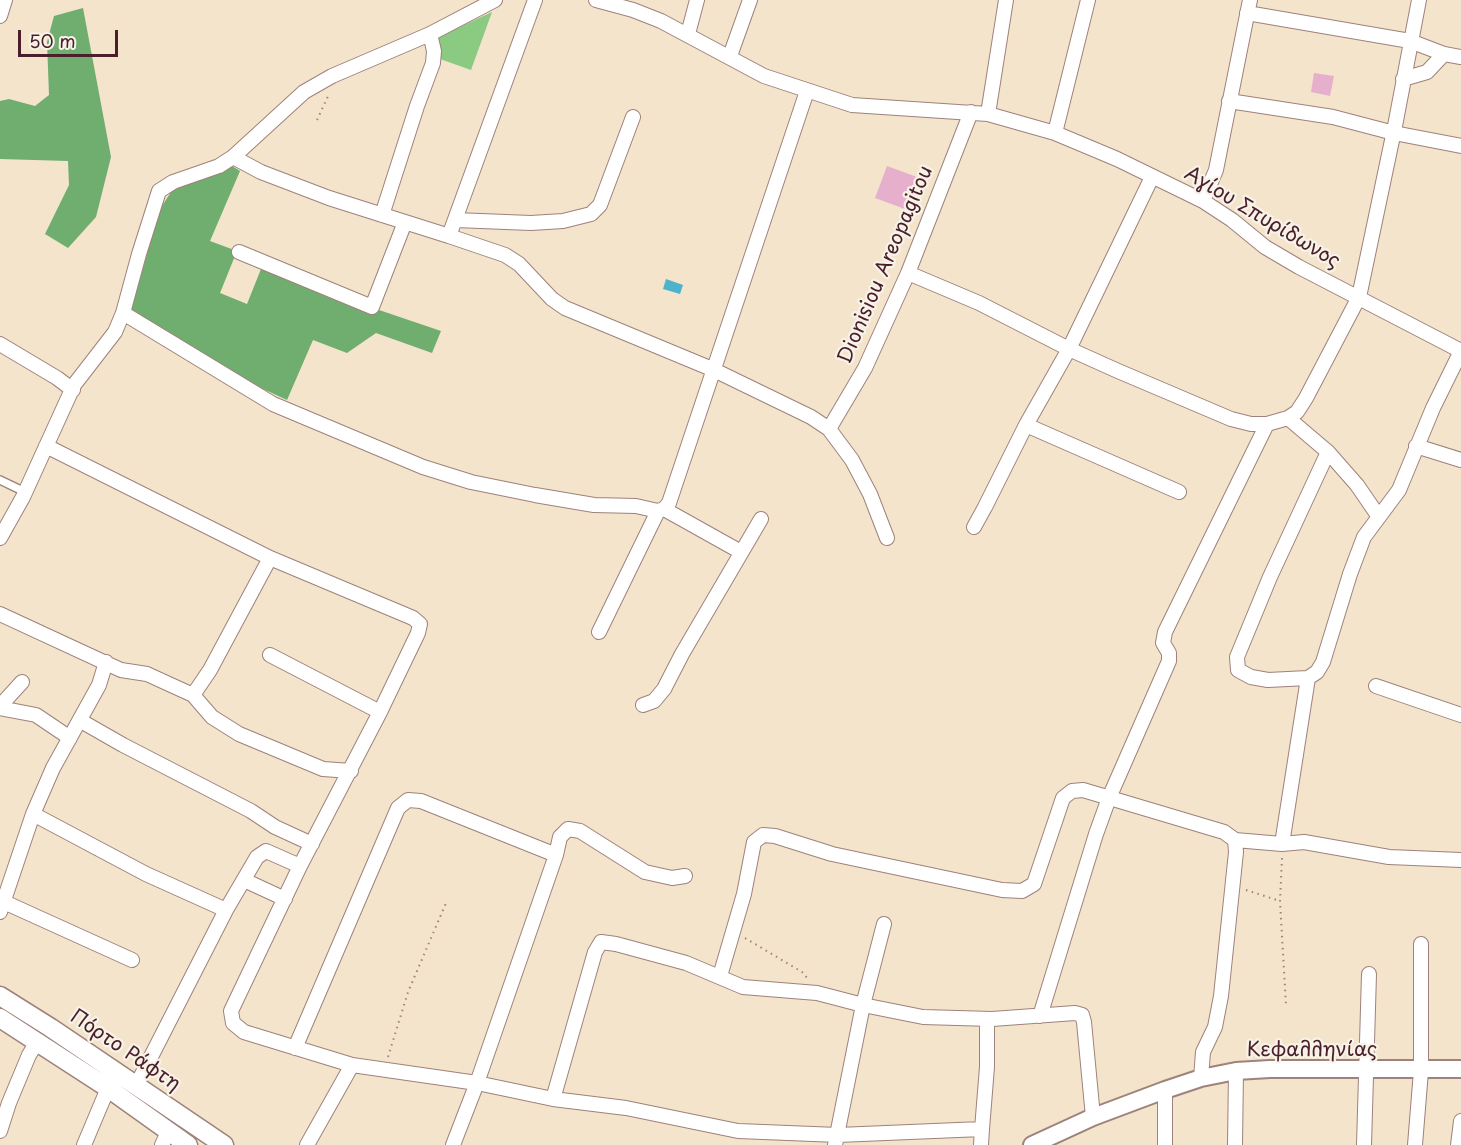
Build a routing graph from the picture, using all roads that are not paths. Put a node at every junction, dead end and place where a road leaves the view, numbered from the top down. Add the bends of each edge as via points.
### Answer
1 (5, 0) edge
2 (495, 0) edge
3 (535, 0) edge
4 (697, 0) edge
5 (750, 0) edge
6 (1006, 0) edge
7 (1088, 0) edge
8 (1419, 0) edge
9 (602, 1) edge
10 (1248, 6) edge
11 (0, 16) edge
12 (430, 34) junction
13 (688, 34) junction
14 (1410, 41) junction
15 (1444, 54) junction
16 (730, 56) junction
17 (1461, 57) edge
18 (1403, 80) junction
19 (807, 91) junction
20 (1229, 101) junction
21 (971, 112) junction
22 (988, 114) junction
23 (633, 117) dead end
24 (1055, 133) junction
25 (1394, 133) junction
26 (1461, 146) edge
27 (233, 157) junction
28 (1152, 177) junction
29 (1203, 201) junction
30 (382, 215) junction
31 (455, 220) junction
32 (405, 222) junction
33 (449, 236) junction
34 (239, 252) dead end
35 (908, 273) junction
36 (1359, 297) junction
37 (123, 313) junction
38 (0, 344) edge
39 (1069, 349) junction
40 (1461, 351) edge
41 (712, 369) junction
42 (73, 390) junction
43 (1288, 418) junction
44 (1267, 424) junction
45 (1026, 425) junction
46 (829, 429) junction
47 (46, 446) junction
48 (1416, 446) junction
49 (1328, 452) junction
50 (1461, 460) edge
51 (0, 480) edge
52 (25, 492) junction
53 (1179, 492) dead end
54 (661, 510) junction
55 (1379, 516) junction
56 (761, 519) dead end
57 (974, 526) dead end
58 (0, 538) edge
59 (887, 538) dead end
60 (741, 552) junction
61 (270, 558) junction
62 (0, 614) edge
63 (599, 632) dead end
64 (270, 655) dead end
65 (106, 662) junction
66 (1308, 678) junction
67 (22, 682) dead end
68 (1376, 686) dead end
69 (193, 695) junction
70 (643, 705) dead end
71 (0, 707) edge
72 (380, 711) junction
73 (1461, 715) edge
74 (81, 721) junction
75 (70, 738) junction
76 (351, 771) junction
77 (1109, 798) junction
78 (33, 814) junction
79 (1235, 840) junction
80 (312, 844) junction
81 (1282, 844) junction
82 (556, 855) junction
83 (1461, 860) edge
84 (300, 866) junction
85 (685, 876) dead end
86 (244, 880) junction
87 (285, 899) junction
88 (2, 907) edge
89 (226, 910) junction
90 (884, 924) dead end
91 (1420, 944) dead end
92 (132, 960) dead end
93 (1369, 975) dead end
94 (720, 976) junction
95 (0, 996) edge
96 (863, 1005) junction
97 (1040, 1016) junction
98 (0, 1018) edge
99 (987, 1020) junction
100 (37, 1042) junction
101 (295, 1048) junction
102 (352, 1065) junction
103 (1461, 1069) edge
104 (1366, 1070) junction
105 (1236, 1071) junction
106 (1421, 1071) junction
107 (1201, 1078) junction
108 (477, 1083) junction
109 (136, 1086) junction
110 (108, 1088) junction
111 (1165, 1090) junction
112 (553, 1099) junction
113 (1093, 1117) junction
114 (1461, 1120) edge
115 (982, 1129) junction
116 (0, 1131) edge
117 (165, 1138) edge
118 (837, 1140) edge
119 (84, 1145) edge
120 (188, 1145) edge
121 (224, 1145) edge
122 (307, 1145) edge
123 (453, 1145) edge
124 (981, 1145) edge
125 (1032, 1145) edge
126 (1165, 1145) edge
127 (1235, 1145) edge
128 (1364, 1145) edge
129 (1415, 1145) edge
130 (1458, 1145) edge

1 - 11 street
2 - 12 street
3 - 31 street
4 - 13 street
5 - 16 street
6 - 22 street
7 - 24 street
8 - 14 street
9 - 13 street, Αγίου Σπυρίδωνος
10 - 14 street
10 - 20 street
12 - 27 street via 304,92
12 - 30 street via 433,63
13 - 16 street, Αγίου Σπυρίδωνος
14 - 15 street
14 - 18 street
15 - 17 street
15 - 18 street via 1426,72
16 - 19 street, Αγίου Σπυρίδωνος via 764,76
18 - 25 street
19 - 21 street, Αγίου Σπυρίδωνος via 852,105
19 - 41 street
20 - 25 street via 1333,117
20 - 29 street via 1215,170
21 - 22 street, Αγίου Σπυρίδωνος
21 - 35 street, Dionisiou Areopagitou
22 - 24 street, Αγίου Σπυρίδωνος
23 - 31 street via 600,205 591,214 531,223
24 - 28 street, Αγίου Σπυρίδωνος
25 - 26 street
25 - 36 street
27 - 30 street via 292,185
27 - 37 street via 159,191
28 - 29 street, Αγίου Σπυρίδωνος
28 - 39 street
29 - 36 street, Αγίου Σπυρίδωνος via 1266,247
30 - 32 street
31 - 33 street
32 - 33 street
32 - 34 street via 372,307
33 - 41 street via 505,255 565,308
35 - 39 street via 979,303
35 - 46 street, Dionisiou Areopagitou via 865,368
36 - 40 street, Αγίου Σπυρίδωνος
36 - 43 street via 1306,398
37 - 42 street via 116,332
37 - 54 street via 273,404 423,467 535,495
38 - 42 street
39 - 44 street via 1231,419
39 - 45 street
40 - 48 street
41 - 46 street
41 - 54 street via 669,503
42 - 47 street
43 - 44 street
43 - 49 street
44 - 77 street via 1165,632 1163,643 1168,661
45 - 53 street
45 - 57 street
46 - 59 street via 852,460
47 - 52 street
47 - 61 street
48 - 50 street
48 - 55 street via 1399,490
49 - 55 street
49 - 66 street via 1237,657 1238,670 1251,677
51 - 52 lane
52 - 58 street
54 - 60 street
54 - 63 street
55 - 66 street via 1364,537 1323,662
56 - 60 street
60 - 70 street via 664,689 654,701
61 - 69 street
61 - 72 street via 420,624
62 - 65 street
64 - 72 street
65 - 69 street via 121,670 147,674
65 - 74 street
66 - 81 street
67 - 71 street
68 - 73 street
69 - 76 street via 212,717 239,734 323,769
71 - 75 street via 36,715
72 - 76 street
74 - 75 street
74 - 80 street
75 - 78 street via 52,768
76 - 80 street
77 - 79 street via 1224,832
77 - 94 street via 1083,790 1072,791 1063,798 1034,884 1022,891 832,854 763,835 754,842 744,894
77 - 97 street
78 - 88 street
78 - 89 street via 146,874
79 - 81 street
79 - 107 street via 1221,996 1215,1027 1203,1052
80 - 84 street
81 - 83 street via 1304,842 1389,857
82 - 85 street via 560,837 568,829 580,831 645,872 672,878
82 - 101 street via 421,801 408,800 398,808
82 - 108 street
84 - 86 street via 266,851 257,857
84 - 87 street
86 - 87 street
86 - 89 street
87 - 101 street via 231,1017 244,1032
88 - 92 street
89 - 109 street
90 - 96 street
91 - 106 street
93 - 104 street
94 - 96 street via 743,987 818,993
94 - 112 street via 686,963 601,942
95 - 109 main road, Πόρτο Ράφτη
96 - 99 street via 923,1017
96 - 118 street
97 - 99 street
97 - 113 street via 1082,1016
98 - 100 main road, Πόρτο Ράφτη
99 - 115 street
100 - 110 main road, Πόρτο Ράφτη
100 - 116 street
101 - 102 street
102 - 108 street
102 - 122 street
103 - 106 street, Κεφαλληνίας
104 - 105 street, Κεφαλληνίας
104 - 106 street, Κεφαλληνίας
104 - 128 street
105 - 107 street, Κεφαλληνίας
105 - 127 street
106 - 129 street
107 - 111 street, Κεφαλληνίας
108 - 112 street
108 - 123 street
109 - 121 main road, Πόρτο Ράφτη
110 - 117 main road, Πόρτο Ράφτη
110 - 119 street
111 - 113 street, Κεφαλληνίας
111 - 126 street
112 - 118 street via 626,1108 738,1131
113 - 125 street, Κεφαλληνίας
114 - 130 street
115 - 118 street
115 - 124 street
117 - 120 main road, Πόρτο Ράφτη

